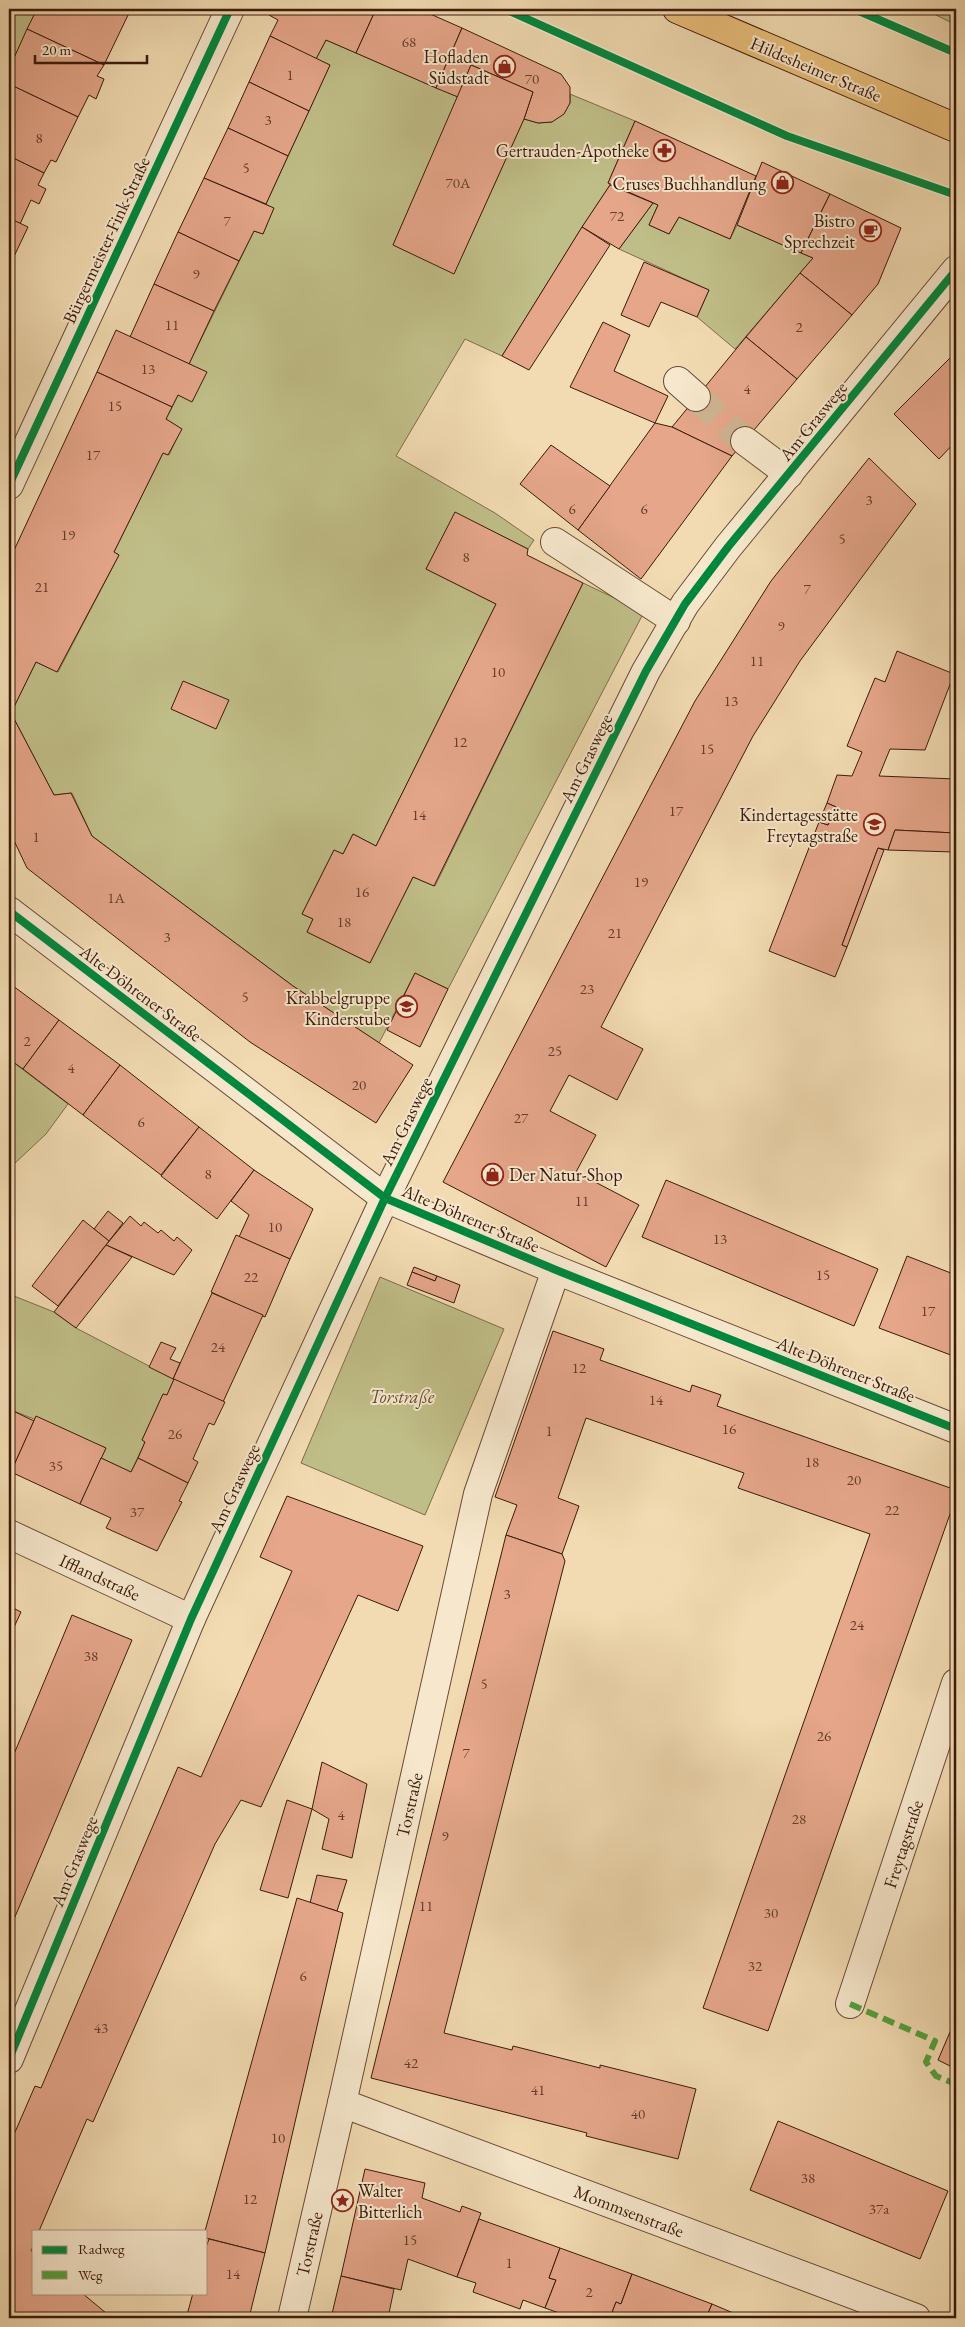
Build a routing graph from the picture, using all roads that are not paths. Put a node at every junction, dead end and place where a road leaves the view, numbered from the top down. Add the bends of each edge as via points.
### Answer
1 (230, 9) edge
2 (677, 9) edge
3 (956, 128) edge
4 (956, 270) edge
5 (744, 441) tunnel mouth
6 (789, 474) junction
7 (9, 484) edge
8 (555, 542) dead end
9 (676, 620) junction
10 (9, 911) edge
11 (385, 1198) junction
12 (556, 1270) junction
13 (956, 1428) edge
14 (9, 1534) edge
15 (191, 1619) junction
16 (956, 1683) edge
17 (850, 2004) dead end
18 (9, 2059) edge
19 (342, 2103) junction
20 (292, 2318) edge
21 (916, 2318) edge

1 - 7 street, Bürgermeister-Fink-Straße
2 - 3 main road, Hildesheimer Straße
4 - 6 street, Am Graswege
5 - 6 street
6 - 9 street, Am Graswege via 728,547
8 - 9 street
9 - 11 street, Am Graswege via 646,671
10 - 11 street, Alte Döhrener Straße
11 - 12 street, Alte Döhrener Straße
11 - 15 street, Am Graswege
12 - 13 street, Alte Döhrener Straße
12 - 19 street, Torstraße via 478,1494
14 - 15 street, Ifflandstraße
15 - 18 street, Am Graswege
16 - 17 street, Freytagstraße
19 - 20 street, Torstraße
19 - 21 street, Mommsenstraße

